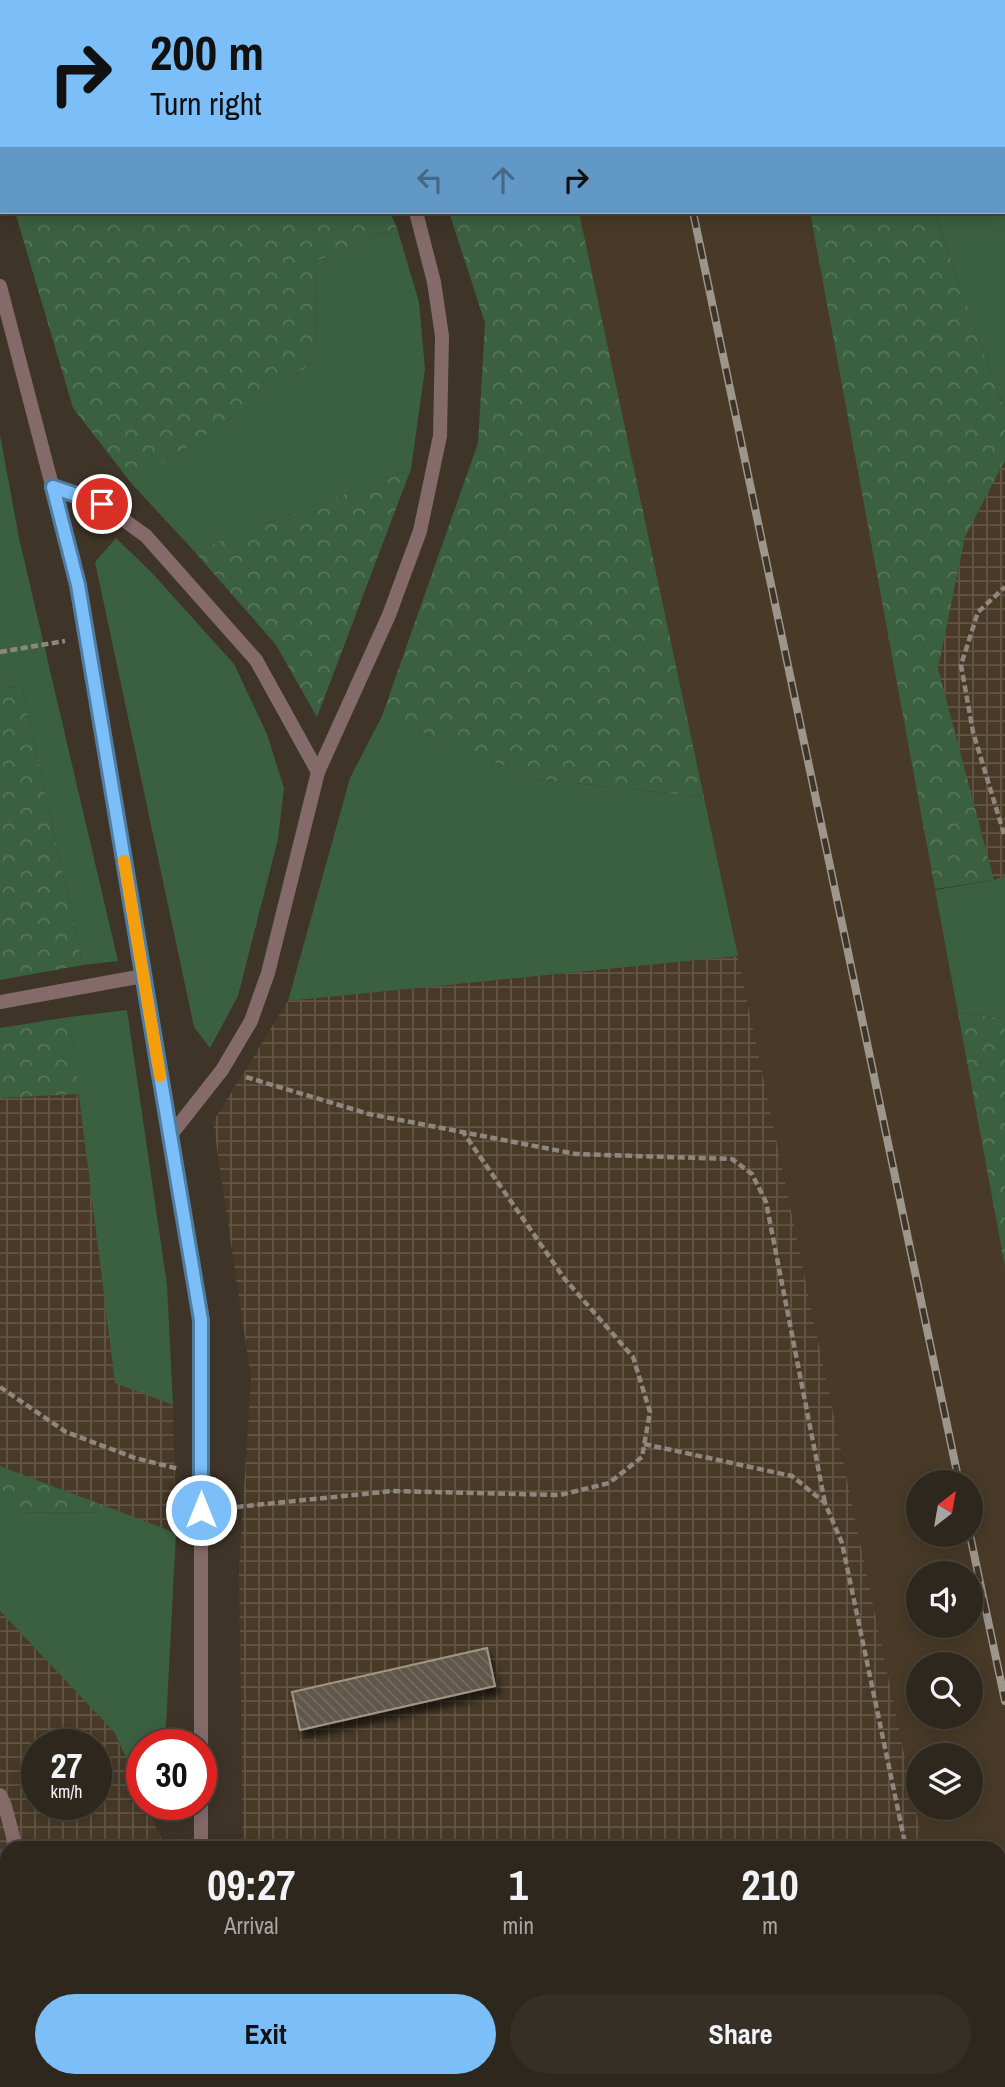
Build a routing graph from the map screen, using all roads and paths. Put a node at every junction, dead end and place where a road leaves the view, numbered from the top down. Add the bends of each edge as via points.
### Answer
1 (417, 214) edge
2 (0, 286) edge
3 (53, 487) junction
4 (1005, 587) edge
5 (87, 637) junction
6 (0, 652) edge
7 (318, 772) junction
8 (1004, 834) edge
9 (143, 976) junction
10 (0, 1002) edge
11 (222, 1070) junction
12 (463, 1132) junction
13 (170, 1136) junction
14 (0, 1387) edge
15 (644, 1444) junction
16 (201, 1475) junction
17 (825, 1503) junction
18 (201, 1510) junction
19 (201, 1729) edge
20 (0, 1795) edge
21 (201, 1820) edge
22 (14, 1841) edge
23 (201, 1841) edge
24 (905, 1841) edge

1 - 7 street via 442,336 440,436 416,543 389,615
2 - 3 street
3 - 5 street
3 - 7 street via 102,504 146,536 256,660
4 - 8 path via 978,612 961,665 973,732
5 - 6 path
5 - 9 street
7 - 11 street via 268,973 251,1021
9 - 10 street
9 - 13 street
11 - 12 path via 369,1114
11 - 13 street
12 - 15 path via 565,1278 634,1357 650,1412
12 - 17 path via 576,1154 732,1159 752,1174 766,1202
13 - 16 street via 201,1320
14 - 16 path via 66,1432 135,1458
15 - 17 path via 792,1476
15 - 18 path via 642,1457 609,1483 560,1495 393,1491
16 - 18 street
17 - 24 path via 842,1543
18 - 19 street
20 - 22 street
21 - 23 street

